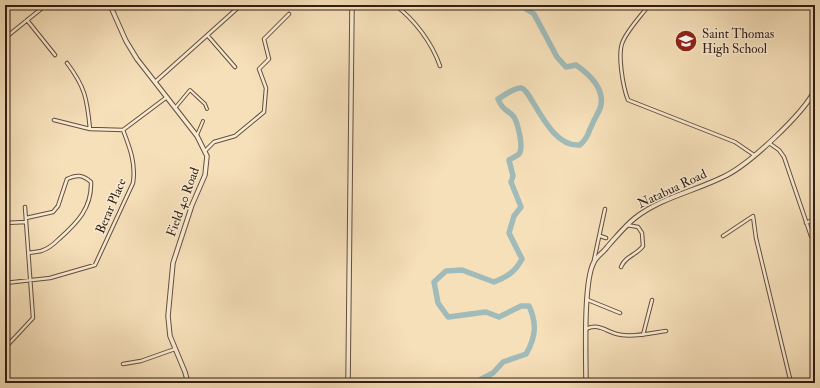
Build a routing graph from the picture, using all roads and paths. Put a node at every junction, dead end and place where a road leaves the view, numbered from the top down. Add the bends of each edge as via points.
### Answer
1 (46, 5) edge
2 (110, 5) edge
3 (241, 5) edge
4 (352, 5) edge
5 (395, 5) edge
6 (649, 5) edge
7 (289, 14) dead end
8 (27, 20) junction
9 (208, 36) junction
10 (5, 38) edge
11 (55, 55) dead end
12 (67, 63) dead end
13 (440, 66) dead end
14 (235, 67) dead end
15 (155, 82) junction
16 (815, 90) edge
17 (167, 97) junction
18 (175, 108) junction
19 (206, 109) dead end
20 (54, 120) dead end
21 (203, 121) dead end
22 (90, 129) junction
23 (123, 130) junction
24 (197, 136) junction
25 (769, 142) junction
26 (205, 151) junction
27 (754, 155) junction
28 (25, 207) dead end
29 (605, 209) dead end
30 (26, 218) junction
31 (815, 218) edge
32 (26, 222) junction
33 (5, 223) edge
34 (806, 223) junction
35 (626, 225) junction
36 (600, 236) junction
37 (723, 236) dead end
38 (606, 238) dead end
39 (815, 242) edge
40 (29, 253) junction
41 (594, 263) junction
42 (622, 267) dead end
43 (31, 281) junction
44 (5, 283) edge
45 (588, 300) junction
46 (652, 300) dead end
47 (620, 313) dead end
48 (586, 329) junction
49 (666, 331) dead end
50 (643, 335) junction
51 (5, 348) edge
52 (175, 349) junction
53 (123, 364) dead end
54 (188, 383) edge
55 (348, 383) edge
56 (586, 383) edge
57 (791, 383) edge

1 - 8 street
2 - 15 street, Field 40 Road via 126,41
3 - 9 street
4 - 55 street
5 - 13 street via 409,16 434,50
6 - 27 street via 621,46 628,100 734,142
7 - 26 street via 264,39 269,58 259,69 266,88 264,112 235,136 214,142
8 - 10 street
8 - 11 street
9 - 14 street
9 - 15 street
12 - 22 street via 85,92
15 - 17 street, Field 40 Road
16 - 25 street, Natabua Road via 805,106
17 - 18 street, Field 40 Road
17 - 23 street
18 - 19 street via 190,90 205,104
18 - 24 street, Field 40 Road
20 - 22 street
21 - 24 street
22 - 23 street
23 - 43 street, Berar Place via 133,157 133,184 95,265
24 - 26 street, Field 40 Road
25 - 27 street, Natabua Road
25 - 34 street via 784,156
26 - 52 street, Field 40 Road via 208,164 172,264 168,327
27 - 35 street, Natabua Road via 725,176 648,209
28 - 30 street
29 - 36 street
30 - 32 street
30 - 40 street via 53,212 60,201 67,178 74,175 84,176 91,182 87,206 78,222 49,247
31 - 34 street
32 - 33 street
32 - 40 street
34 - 39 street
35 - 41 street, Natabua Road
35 - 42 street via 638,227 642,233 644,246 624,261
36 - 38 street
36 - 41 street
37 - 57 street via 753,216
40 - 43 street
41 - 45 street
43 - 44 street
43 - 51 street via 33,318
45 - 47 street
45 - 48 street
46 - 50 street
48 - 50 street via 597,326 621,335
48 - 56 street
49 - 50 street
52 - 53 street via 141,361
52 - 54 street, Field 40 Road

